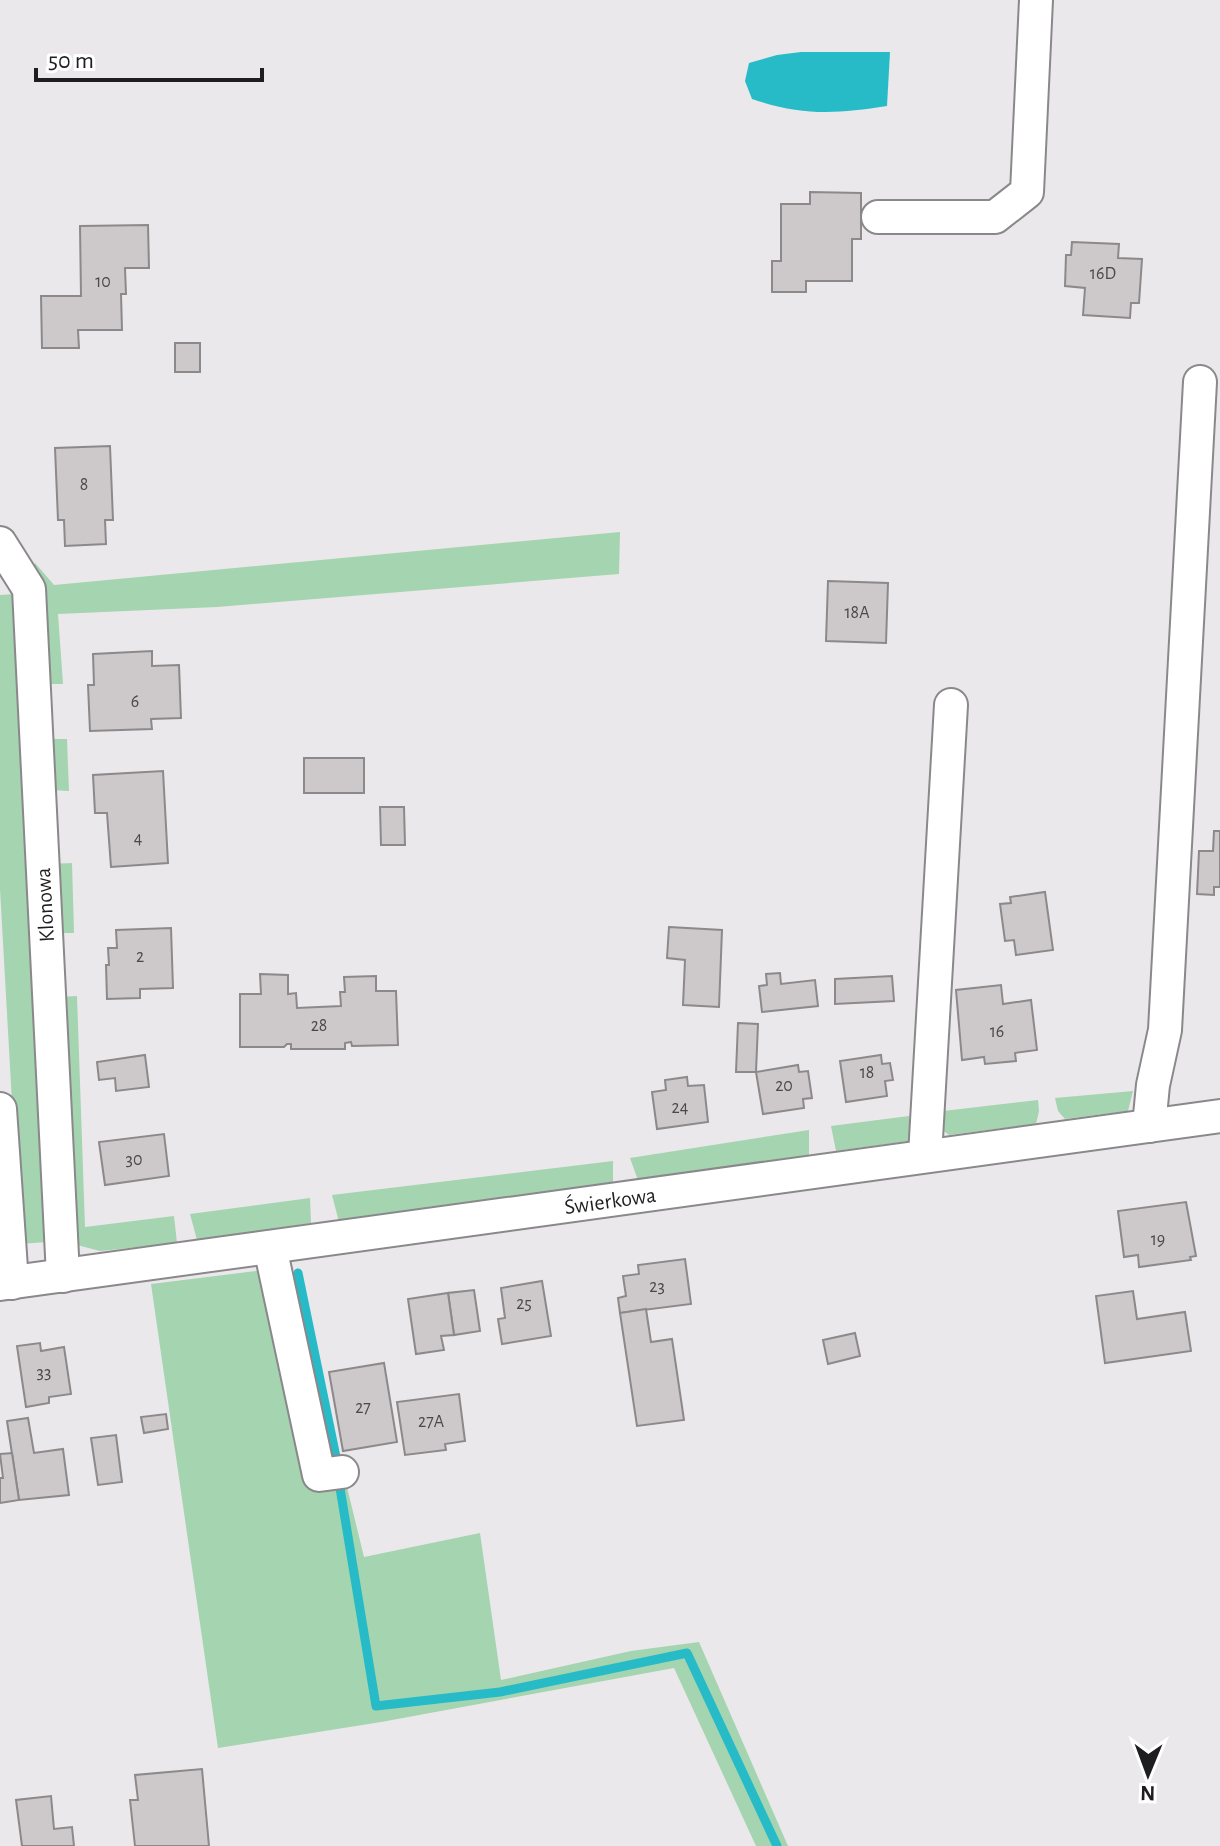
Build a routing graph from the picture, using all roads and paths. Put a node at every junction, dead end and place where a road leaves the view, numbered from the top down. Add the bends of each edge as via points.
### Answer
1 (1036, 0) edge
2 (878, 217) dead end
3 (1200, 382) dead end
4 (0, 543) edge
5 (951, 705) dead end
6 (0, 1109) edge
7 (1220, 1116) edge
8 (1149, 1126) junction
9 (925, 1156) junction
10 (270, 1247) junction
11 (63, 1276) junction
12 (6, 1284) edge
13 (342, 1472) dead end

1 - 2 street via 1027,192 995,217
3 - 8 street via 1165,1030
4 - 11 street, Klonowa via 29,589
5 - 9 street
6 - 12 street
7 - 8 street, Świerkowa
8 - 9 street, Świerkowa
9 - 10 street, Świerkowa
10 - 11 street, Świerkowa
10 - 13 street via 319,1475
11 - 12 street, Świerkowa

